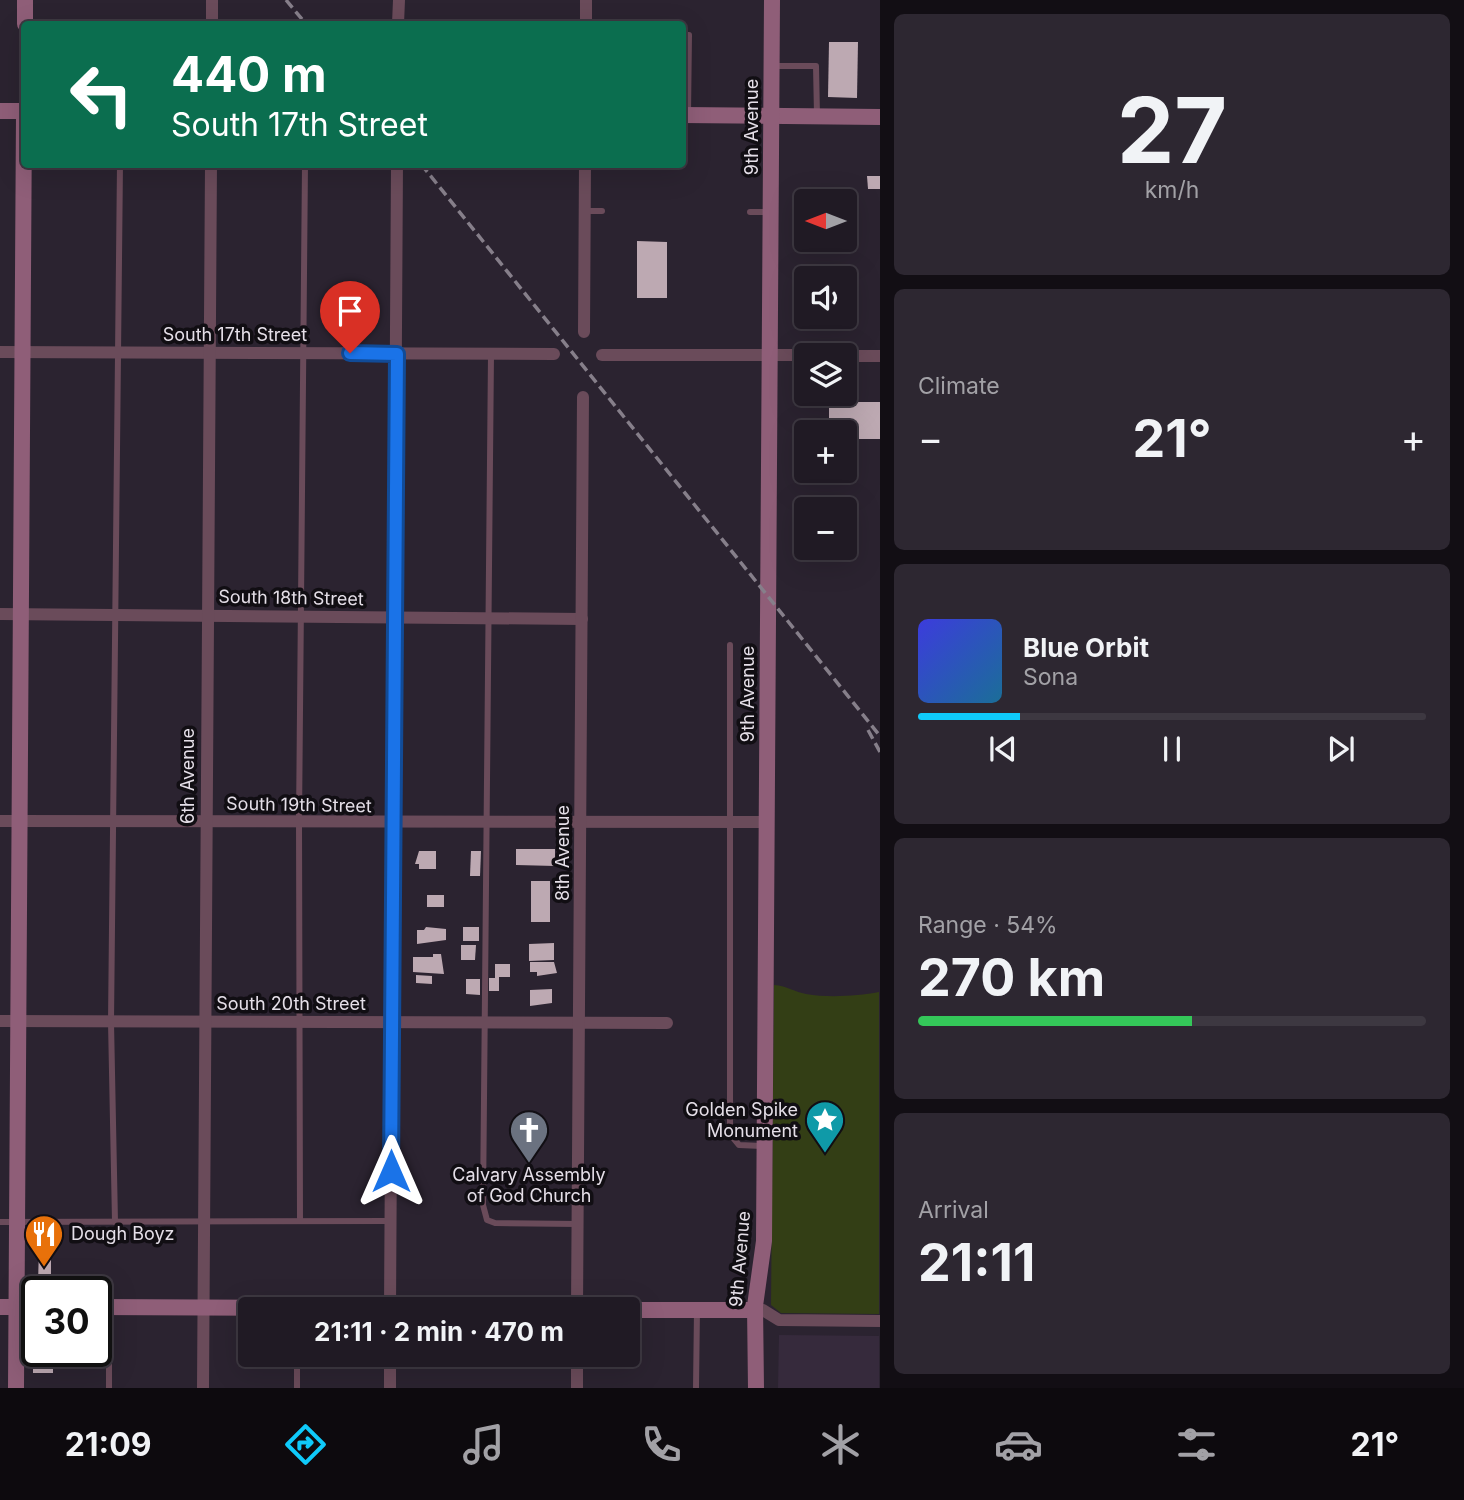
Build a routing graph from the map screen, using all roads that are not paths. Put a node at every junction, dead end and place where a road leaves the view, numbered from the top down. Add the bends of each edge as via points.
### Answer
1 (25, 0) edge
2 (212, 0) edge
3 (398, 0) edge
4 (586, 0) edge
5 (772, 0) edge
6 (25, 21) edge
7 (212, 21) edge
8 (398, 21) edge
9 (586, 21) edge
10 (686, 35) edge
11 (771, 66) junction
12 (686, 76) edge
13 (0, 111) edge
14 (21, 113) edge
15 (686, 116) edge
16 (771, 116) junction
17 (817, 117) junction
18 (880, 117) edge
19 (24, 168) edge
20 (120, 168) edge
21 (211, 168) edge
22 (305, 168) edge
23 (397, 168) edge
24 (585, 168) edge
25 (584, 211) junction
26 (602, 211) dead end
27 (750, 212) dead end
28 (771, 212) junction
29 (584, 332) dead end
30 (0, 352) edge
31 (22, 352) junction
32 (119, 352) junction
33 (209, 352) junction
34 (303, 353) junction
35 (397, 354) junction
36 (491, 354) junction
37 (554, 354) dead end
38 (602, 355) dead end
39 (769, 355) junction
40 (794, 355) edge
41 (857, 356) edge
42 (880, 356) edge
43 (583, 397) dead end
44 (0, 614) edge
45 (21, 614) junction
46 (115, 614) junction
47 (207, 615) junction
48 (302, 616) junction
49 (394, 617) junction
50 (487, 618) junction
51 (582, 619) junction
52 (730, 645) dead end
53 (0, 821) edge
54 (19, 821) junction
55 (113, 821) junction
56 (206, 821) junction
57 (299, 821) junction
58 (486, 822) junction
59 (580, 822) junction
60 (729, 822) junction
61 (766, 822) junction
62 (393, 823) junction
63 (0, 1021) edge
64 (18, 1021) junction
65 (299, 1021) junction
66 (392, 1021) junction
67 (485, 1021) junction
68 (111, 1022) junction
69 (204, 1022) junction
70 (579, 1022) junction
71 (667, 1023) dead end
72 (764, 1146) junction
73 (204, 1221) junction
74 (300, 1221) junction
75 (0, 1222) edge
76 (17, 1222) junction
77 (115, 1222) junction
78 (391, 1222) junction
79 (578, 1224) junction
80 (390, 1297) edge
81 (577, 1297) edge
82 (8, 1307) edge
83 (112, 1307) edge
84 (203, 1308) junction
85 (238, 1308) edge
86 (640, 1310) edge
87 (697, 1310) junction
88 (755, 1310) junction
89 (880, 1321) edge
90 (107, 1367) edge
91 (297, 1367) edge
92 (390, 1367) edge
93 (577, 1367) edge
94 (16, 1388) edge
95 (109, 1388) edge
96 (203, 1388) edge
97 (297, 1388) edge
98 (390, 1388) edge
99 (577, 1388) edge
100 (696, 1388) edge
101 (756, 1388) edge

1 - 6 street
2 - 7 street
3 - 8 street
4 - 9 street
5 - 11 street, 9th Avenue
10 - 12 lane
11 - 16 street, 9th Avenue
11 - 17 lane via 816,66
13 - 14 street
15 - 16 street
16 - 17 street
16 - 28 street, 9th Avenue
17 - 18 street
19 - 31 street
20 - 32 lane
21 - 33 street, 6th Avenue
22 - 34 lane
23 - 35 street
24 - 25 street
25 - 26 lane
25 - 29 street
27 - 28 lane
28 - 39 street, 9th Avenue
30 - 31 street, South 17th Street
31 - 32 street, South 17th Street
31 - 45 street
32 - 33 street, South 17th Street
32 - 46 lane
33 - 34 street, South 17th Street
33 - 47 street, 6th Avenue
34 - 35 street, South 17th Street
34 - 48 lane
35 - 36 street, South 17th Street
35 - 49 street
36 - 37 street, South 17th Street
36 - 50 lane
38 - 39 street
39 - 40 street
39 - 61 street, 9th Avenue
41 - 42 street
43 - 51 street, 8th Avenue
44 - 45 street, South 18th Street
45 - 46 street, South 18th Street
45 - 54 street
46 - 47 street, South 18th Street
46 - 55 lane
47 - 48 street, South 18th Street
47 - 56 street, 6th Avenue
48 - 49 street, South 18th Street
48 - 57 lane
49 - 50 street, South 18th Street
49 - 62 street
50 - 51 street, South 18th Street
50 - 58 lane
51 - 59 street, 8th Avenue
52 - 60 lane
53 - 54 street, South 19th Street
54 - 55 street, South 19th Street
54 - 64 street
55 - 56 street, South 19th Street
55 - 68 lane
56 - 57 street, South 19th Street
56 - 69 street, 6th Avenue
57 - 62 street, South 19th Street
57 - 65 lane
58 - 59 street, South 19th Street
58 - 62 street, South 19th Street
58 - 67 lane
59 - 60 street, South 19th Street
59 - 70 street, 8th Avenue
60 - 61 street, South 19th Street
60 - 72 lane via 730,1134 739,1145
61 - 72 street, 9th Avenue
62 - 66 street
63 - 64 street, South 20th Street
64 - 68 street, South 20th Street
64 - 76 street
65 - 66 street, South 20th Street
65 - 69 street, South 20th Street
65 - 74 lane
66 - 67 street, South 20th Street
66 - 78 street
67 - 70 street, South 20th Street
67 - 79 lane via 483,1213 495,1223
68 - 69 street, South 20th Street
68 - 77 lane
69 - 73 street, 6th Avenue
70 - 71 street, South 20th Street
70 - 79 street, 8th Avenue
72 - 88 street, 9th Avenue via 764,1241
73 - 74 lane
73 - 77 lane
73 - 84 street, 6th Avenue
74 - 78 lane
75 - 76 lane
76 - 77 lane
76 - 82 street
78 - 80 street
79 - 81 street, 8th Avenue
82 - 94 street
83 - 84 street
84 - 85 street
84 - 96 street, 6th Avenue
86 - 87 street
87 - 88 street
87 - 100 lane
88 - 89 street via 779,1321
88 - 101 street, 9th Avenue
90 - 95 lane
91 - 97 lane
92 - 98 street
93 - 99 street

